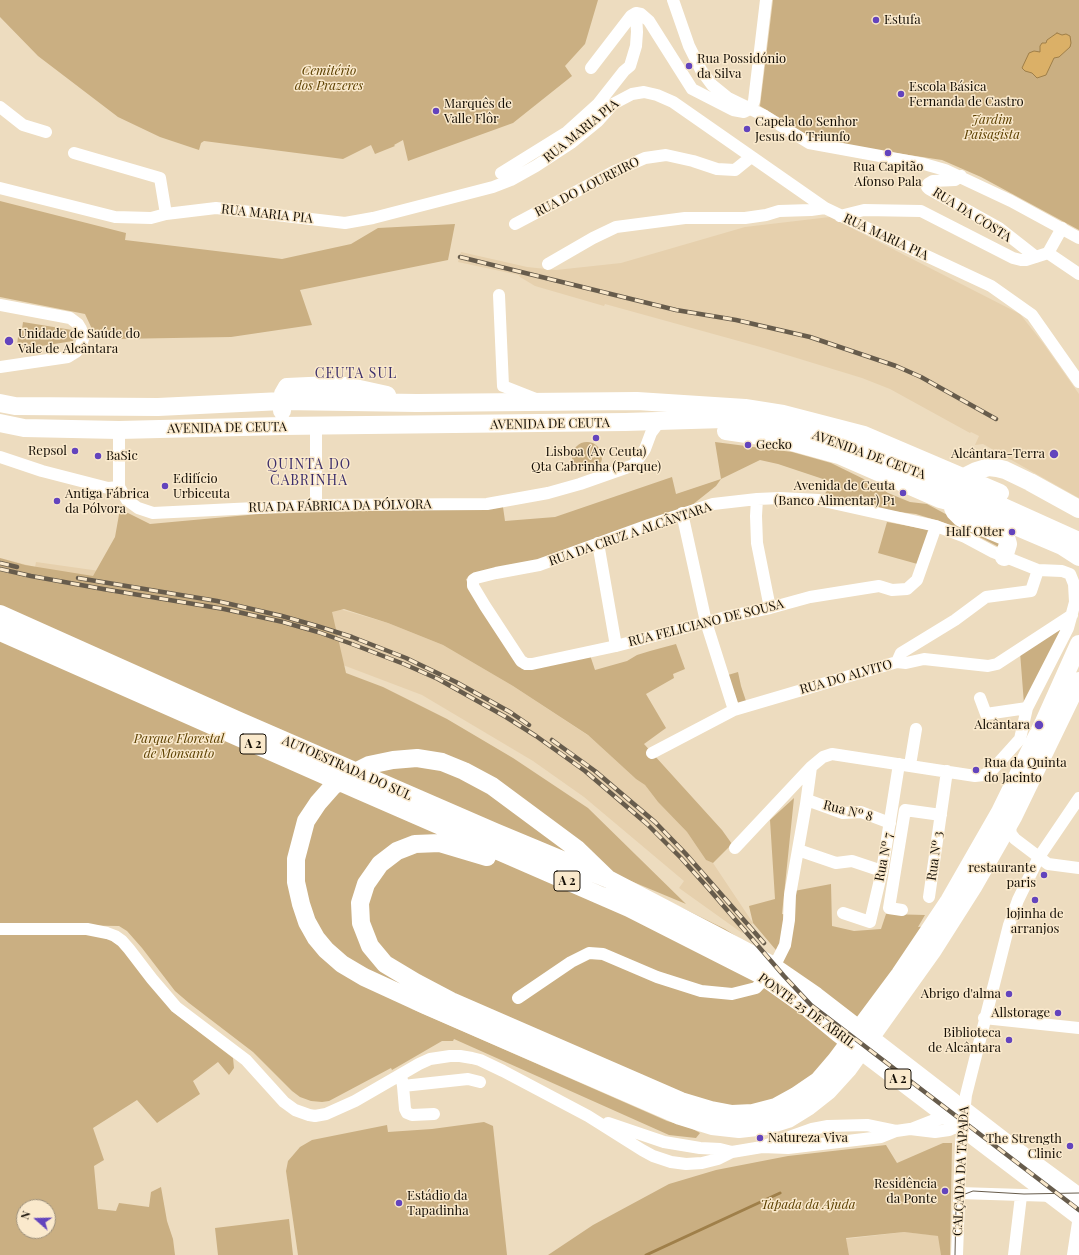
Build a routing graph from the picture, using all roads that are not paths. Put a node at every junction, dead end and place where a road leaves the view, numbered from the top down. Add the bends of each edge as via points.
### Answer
1 (673, 0) edge
2 (766, 0) edge
3 (636, 13) junction
4 (592, 68) dead end
5 (0, 107) edge
6 (751, 108) junction
7 (46, 132) dead end
8 (74, 153) dead end
9 (751, 157) junction
10 (501, 173) dead end
11 (961, 176) junction
12 (0, 188) edge
13 (825, 208) junction
14 (166, 214) junction
15 (840, 216) junction
16 (514, 224) dead end
17 (1062, 228) junction
18 (988, 236) dead end
19 (1008, 236) junction
20 (1079, 238) edge
21 (1048, 253) junction
22 (1036, 257) junction
23 (553, 266) dead end
24 (1079, 274) edge
25 (499, 295) dead end
26 (0, 305) edge
27 (0, 367) edge
28 (1079, 382) edge
29 (282, 401) junction
30 (237, 402) junction
31 (544, 402) junction
32 (0, 403) edge
33 (666, 420) junction
34 (0, 423) edge
35 (282, 426) junction
36 (316, 426) junction
37 (237, 428) junction
38 (120, 430) junction
39 (0, 458) edge
40 (119, 487) junction
41 (966, 496) junction
42 (758, 498) junction
43 (316, 505) junction
44 (1079, 509) edge
45 (682, 513) junction
46 (936, 526) junction
47 (1079, 528) edge
48 (1079, 541) edge
49 (598, 543) junction
50 (1004, 556) junction
51 (1079, 557) edge
52 (1038, 570) junction
53 (475, 589) joint
54 (770, 608) junction
55 (0, 614) edge
56 (1072, 615) junction
57 (706, 622) junction
58 (0, 632) edge
59 (1079, 644) edge
60 (616, 646) junction
61 (897, 662) junction
62 (1079, 681) edge
63 (980, 698) dead end
64 (1028, 708) junction
65 (734, 710) junction
66 (916, 728) dead end
67 (652, 753) dead end
68 (905, 764) junction
69 (811, 767) junction
70 (947, 771) junction
71 (1079, 798) edge
72 (807, 800) junction
73 (941, 815) junction
74 (1013, 817) junction
75 (890, 823) junction
76 (735, 848) dead end
77 (798, 850) junction
78 (506, 854) junction
79 (1039, 857) junction
80 (1079, 868) edge
81 (882, 871) junction
82 (608, 879) junction
83 (929, 897) dead end
84 (902, 910) dead end
85 (843, 913) dead end
86 (0, 929) edge
87 (716, 943) junction
88 (518, 998) dead end
89 (984, 1018) junction
90 (1079, 1028) edge
91 (402, 1080) junction
92 (480, 1082) dead end
93 (434, 1114) dead end
94 (588, 1116) junction
95 (962, 1124) junction
96 (896, 1131) junction
97 (762, 1147) junction
98 (732, 1152) junction
99 (959, 1194) junction
100 (1020, 1196) junction
101 (1079, 1196) edge
102 (1079, 1216) edge
103 (957, 1255) edge
104 (1014, 1255) edge
105 (1073, 1255) edge

1 - 6 street via 689,46 707,80 728,98
2 - 6 street
3 - 4 street via 631,16
3 - 6 street via 641,14 649,22 692,89 740,112 748,112
3 - 10 street via 636,46 630,66 598,104 567,132
5 - 7 street via 23,124
6 - 11 street via 809,143 924,164
8 - 14 street via 160,178
9 - 13 street, RUA MARIA PIA
9 - 14 street, RUA MARIA PIA via 674,102 644,92 620,99 598,121 565,147 511,180 373,218 345,223 216,208
9 - 16 street, RUA DO LOUREIRO via 735,170 717,169 666,155 645,158
11 - 17 street
11 - 19 street, RUA DA COSTA via 955,180 933,181 928,187 999,228
12 - 14 street, RUA MARIA PIA via 116,217 151,218
13 - 15 street, RUA MARIA PIA
13 - 23 street via 780,211 745,218 685,218 616,228 592,238
15 - 22 street via 864,210 920,211 1013,258 1021,260
15 - 28 street, RUA MARIA PIA via 991,286 1032,315
17 - 20 street
17 - 21 street
18 - 19 street via 992,230
19 - 22 street, RUA DA COSTA
21 - 22 street
21 - 24 street
25 - 31 street via 503,386
26 - 27 street via 70,318 78,324 83,339 80,348 68,357
29 - 30 highway, AVENIDA DE CEUTA
29 - 31 highway, AVENIDA DE CEUTA via 287,387 331,385 366,390 417,403
29 - 35 highway
30 - 32 highway, AVENIDA DE CEUTA via 158,407 15,406
30 - 37 highway
31 - 41 highway, AVENIDA DE CEUTA via 637,401 745,408 783,414 864,435
33 - 36 highway, AVENIDA DE CEUTA
33 - 41 highway, AVENIDA DE CEUTA via 724,419 798,430 866,451
33 - 43 street, RUA DA FÁBRICA DA PÓLVORA via 657,425 651,433 645,449 634,465 548,493 487,504
34 - 38 highway, AVENIDA DE CEUTA via 24,428
35 - 36 highway, AVENIDA DE CEUTA
35 - 37 highway, AVENIDA DE CEUTA
36 - 43 street
37 - 38 highway, AVENIDA DE CEUTA
38 - 40 street
39 - 40 street via 108,488
40 - 43 street, RUA DA FÁBRICA DA PÓLVORA via 127,500 138,508 153,513
41 - 44 highway via 976,471 989,467 1005,470
41 - 47 highway, AVENIDA DE CEUTA
41 - 48 highway, AVENIDA DE CEUTA via 990,501
41 - 50 highway via 1006,537 1008,544
41 - 51 highway
42 - 45 street, RUA DA CRUZ A ALCÂNTARA via 713,504
42 - 46 street, RUA DA CRUZ A ALCÂNTARA via 819,500
42 - 54 street via 757,542
45 - 49 street, RUA DA CRUZ A ALCÂNTARA
45 - 57 street
46 - 50 street, RUA DA CRUZ A ALCÂNTARA
46 - 54 street, RUA FELICIANO DE SOUSA via 917,580 907,589 892,590 879,586 856,589 810,596
49 - 53 street, RUA DA CRUZ A ALCÂNTARA via 539,565 474,580 472,582
49 - 60 street
50 - 52 street, RUA DA CRUZ A ALCÂNTARA
52 - 56 street, RUA DA CRUZ A ALCÂNTARA via 1070,574 1076,592
52 - 61 street via 1031,591 986,597 955,620 901,653
53 - 60 street, RUA FELICIANO DE SOUSA via 521,661 526,664
54 - 57 street, RUA FELICIANO DE SOUSA
55 - 82 highway, AUTOESTRADA DO SUL / A 2 via 237,720
56 - 61 street, RUA DO ALVITO via 997,664 988,666 924,659
56 - 64 street
57 - 60 street, RUA FELICIANO DE SOUSA
57 - 65 street
58 - 78 highway, AUTOESTRADA DO SUL / A 2
59 - 78 highway via 1000,812 949,901 900,974 836,1060 818,1080 776,1107 753,1113 732,1114 681,1101 450,1001 385,964 370,946 361,923 360,903 366,884 380,864 397,851 414,844 440,843 487,857
61 - 65 street, RUA DO ALVITO
62 - 74 highway
63 - 64 street via 986,714
64 - 70 street via 1020,739 993,769 984,775 975,776
65 - 67 street, RUA DO ALVITO
66 - 68 street, Rua Nº 7
68 - 69 street via 832,754 823,757
68 - 70 street
68 - 75 street, Rua Nº 7
69 - 72 street
69 - 76 street
70 - 73 street, Rua Nº 3
71 - 79 street, CALÇADA DA TAPADA
72 - 75 street, Rua Nº 8 via 843,813 860,812
72 - 77 street
73 - 83 street, Rua Nº 3
73 - 84 street via 905,810 889,908
74 - 79 street via 1011,834
74 - 82 highway via 933,950 848,1069 828,1091 788,1119 766,1126 739,1129 712,1126 680,1116 425,1005 342,964 316,938 307,922 296,882 296,859 306,821 333,786 369,765 417,758 442,762 492,786 577,849
75 - 81 street, Rua Nº 7
77 - 81 street via 836,864 852,862
77 - 88 street via 785,946 772,971 756,988 732,994 701,991 656,976 604,954 589,953 571,962
78 - 87 highway, PONTE 25 DE ABRIL / A 2
79 - 80 street via 1048,864
79 - 89 street, CALÇADA DA TAPADA via 1009,925
81 - 85 street, Rua Nº 7 via 870,922
82 - 87 highway, PONTE 25 DE ABRIL / A 2
86 - 91 street via 87,929 115,936 129,948 176,1006 246,1060 284,1102 303,1114 326,1114
87 - 101 highway, PONTE 25 DE ABRIL / A 2 via 768,963 816,996 1006,1143
87 - 102 highway, PONTE 25 DE ABRIL / A 2 via 809,1009
89 - 90 street
89 - 95 street, CALÇADA DA TAPADA
91 - 92 street via 468,1079
91 - 93 street via 407,1113
91 - 94 street via 430,1059 450,1056 480,1060
94 - 98 street via 664,1142
94 - 98 street via 642,1150 671,1162 702,1163
95 - 96 street via 949,1117 929,1121 910,1130
95 - 99 street, CALÇADA DA TAPADA
96 - 97 street via 881,1137 788,1148
96 - 97 street via 866,1125 828,1126
97 - 98 street
99 - 100 street
99 - 103 street, CALÇADA DA TAPADA
100 - 101 street
100 - 104 street
102 - 105 street

